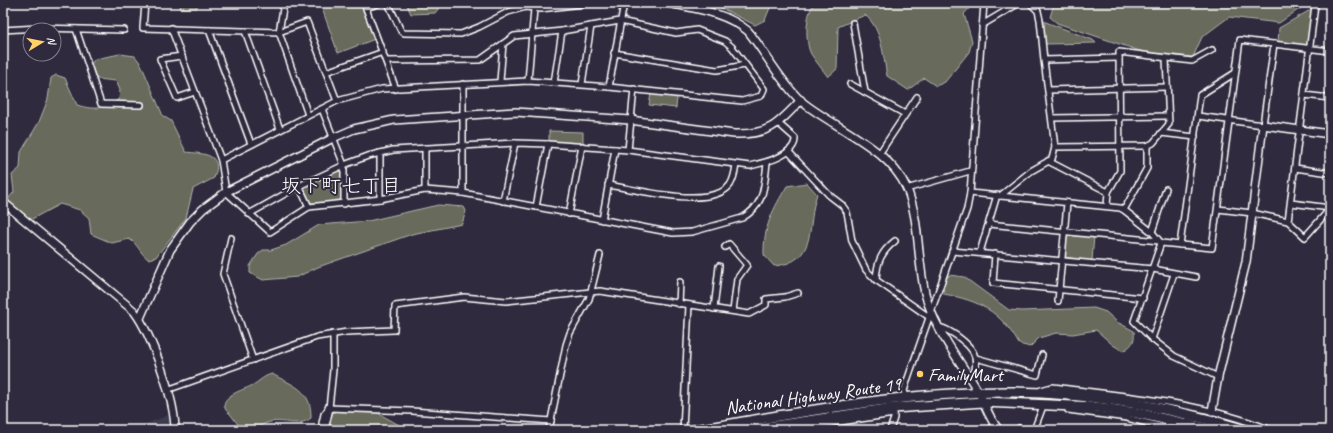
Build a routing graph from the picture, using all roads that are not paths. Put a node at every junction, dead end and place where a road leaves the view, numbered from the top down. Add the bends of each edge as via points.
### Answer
1 (145, 3) edge
2 (284, 3) edge
3 (380, 3) edge
4 (388, 3) edge
5 (589, 3) edge
6 (624, 3) edge
7 (668, 3) edge
8 (984, 3) edge
9 (1019, 3) edge
10 (1030, 3) edge
11 (365, 5) edge
12 (525, 5) edge
13 (555, 5) edge
14 (1315, 5) dead end
15 (534, 9) junction
16 (620, 21) junction
17 (853, 23) dead end
18 (982, 25) junction
19 (591, 26) junction
20 (172, 28) junction
21 (22, 29) edge
22 (62, 29) edge
23 (76, 29) junction
24 (3, 30) edge
25 (124, 30) dead end
26 (209, 30) junction
27 (245, 31) junction
28 (562, 31) junction
29 (279, 32) junction
30 (532, 34) junction
31 (503, 44) junction
32 (1274, 44) junction
33 (1310, 48) junction
34 (1212, 50) dead end
35 (1330, 51) edge
36 (383, 52) junction
37 (614, 53) junction
38 (182, 56) junction
39 (1119, 58) junction
40 (1166, 59) junction
41 (1044, 60) junction
42 (386, 61) junction
43 (746, 65) junction
44 (326, 72) junction
45 (1235, 73) junction
46 (500, 81) junction
47 (528, 81) junction
48 (554, 83) junction
49 (463, 84) junction
50 (582, 84) junction
51 (850, 84) dead end
52 (609, 87) junction
53 (1167, 87) junction
54 (1120, 88) junction
55 (396, 89) junction
56 (634, 89) junction
57 (1048, 90) junction
58 (195, 92) junction
59 (865, 92) junction
60 (1304, 95) junction
61 (917, 97) dead end
62 (1330, 98) edge
63 (801, 100) junction
64 (337, 101) junction
65 (141, 104) dead end
66 (322, 109) junction
67 (905, 114) junction
68 (308, 115) junction
69 (463, 115) junction
70 (1168, 116) junction
71 (1198, 116) junction
72 (1120, 117) junction
73 (1052, 118) junction
74 (630, 120) junction
75 (1229, 121) junction
76 (778, 123) junction
77 (1263, 125) junction
78 (280, 129) junction
79 (1299, 130) junction
80 (1161, 133) junction
81 (1330, 134) edge
82 (1195, 137) junction
83 (333, 138) junction
84 (515, 143) junction
85 (251, 144) junction
86 (548, 144) junction
87 (463, 146) junction
88 (582, 146) junction
89 (1120, 146) junction
90 (1147, 146) junction
91 (425, 148) junction
92 (1055, 148) junction
93 (615, 149) junction
94 (628, 150) junction
95 (788, 151) junction
96 (380, 153) junction
97 (879, 154) junction
98 (221, 160) junction
99 (1048, 161) junction
100 (768, 163) junction
101 (736, 165) junction
102 (344, 166) junction
103 (1295, 168) junction
104 (970, 171) junction
105 (1330, 173) edge
106 (608, 184) junction
107 (299, 186) junction
108 (906, 189) junction
109 (1166, 189) dead end
110 (426, 190) junction
111 (226, 192) junction
112 (1108, 192) junction
113 (463, 193) junction
114 (970, 193) junction
115 (998, 196) junction
116 (380, 200) junction
117 (503, 201) junction
118 (3, 202) edge
119 (1068, 203) junction
120 (1291, 203) junction
121 (344, 204) junction
122 (1107, 206) junction
123 (309, 207) junction
124 (536, 207) junction
125 (1218, 209) junction
126 (1330, 209) edge
127 (1124, 210) junction
128 (1252, 213) junction
129 (249, 214) junction
130 (569, 214) junction
131 (602, 220) junction
132 (1288, 221) junction
133 (988, 224) junction
134 (1065, 232) junction
135 (1152, 232) junction
136 (232, 238) dead end
137 (895, 241) dead end
138 (1160, 242) junction
139 (1180, 245) junction
140 (725, 247) dead end
141 (952, 250) junction
142 (980, 252) junction
143 (995, 254) junction
144 (600, 255) dead end
145 (1062, 260) junction
146 (719, 266) dead end
147 (1153, 269) junction
148 (1174, 274) junction
149 (1196, 277) dead end
150 (876, 280) junction
151 (680, 282) dead end
152 (1060, 289) junction
153 (591, 293) junction
154 (798, 293) dead end
155 (1143, 298) junction
156 (1058, 302) dead end
157 (679, 304) junction
158 (689, 305) junction
159 (714, 309) junction
160 (733, 311) junction
161 (930, 314) junction
162 (140, 318) junction
163 (938, 327) junction
164 (333, 334) junction
165 (1152, 339) junction
166 (1042, 355) dead end
167 (976, 358) junction
168 (253, 360) junction
169 (1218, 377) junction
170 (970, 378) junction
171 (167, 390) junction
172 (979, 393) junction
173 (1030, 393) junction
174 (905, 394) junction
175 (983, 402) junction
176 (1043, 406) junction
177 (329, 408) junction
178 (1121, 410) junction
179 (894, 411) junction
180 (1212, 413) junction
181 (1127, 418) junction
182 (551, 421) junction
183 (175, 430) edge
184 (321, 430) edge
185 (324, 430) edge
186 (549, 430) edge
187 (684, 430) edge
188 (694, 430) edge
189 (748, 430) edge
190 (789, 430) edge
191 (890, 430) edge
192 (999, 430) edge
193 (1017, 430) edge
194 (1023, 430) edge
195 (1034, 430) edge
196 (1175, 430) edge
197 (1214, 430) edge
198 (1246, 430) edge
199 (1271, 430) edge

1 - 20 street via 143,28
2 - 29 street
3 - 11 street
4 - 12 street via 404,33 453,34 468,32
5 - 13 street
6 - 16 street
7 - 63 street via 711,12 738,23 753,37
8 - 18 street
9 - 18 street
10 - 41 street via 1038,11
11 - 36 street
12 - 15 street
13 - 15 street
14 - 33 street
15 - 30 street
16 - 19 street
16 - 37 street
16 - 43 street via 676,33 697,30 713,35 725,40
17 - 59 street
18 - 104 street
19 - 28 street
19 - 50 street
20 - 26 street
20 - 38 street
21 - 24 street
22 - 23 street
23 - 25 street
23 - 65 street via 101,104
26 - 27 street
26 - 85 street
27 - 29 street
27 - 78 street
28 - 30 street
28 - 48 street
29 - 44 street via 307,22
29 - 68 street
30 - 31 street via 514,36
30 - 47 street
31 - 42 street via 480,60
31 - 46 street
32 - 33 street
32 - 45 street via 1240,40
32 - 77 street
33 - 35 street
33 - 60 street
34 - 40 street via 1192,61
36 - 42 street
36 - 44 street
37 - 43 street via 717,70
37 - 52 street
38 - 58 street
38 - 58 street via 160,59 177,98
39 - 40 street via 1119,52
39 - 41 street
39 - 54 street
40 - 53 street
41 - 57 street
42 - 55 street
43 - 56 street via 764,89 761,96 734,101
44 - 64 street
45 - 71 street via 1200,95
45 - 75 street
46 - 47 street
46 - 49 street
47 - 48 street
48 - 50 street
49 - 55 street
49 - 69 street
50 - 52 street
51 - 59 street
52 - 56 street
53 - 54 street
53 - 70 street
54 - 57 street
54 - 72 street
55 - 64 street via 365,92
56 - 74 street
57 - 73 street
58 - 98 street
59 - 67 street
60 - 62 street
60 - 79 street
61 - 67 street
63 - 76 street
63 - 97 street
64 - 66 street
66 - 68 street
66 - 83 street
67 - 97 street
68 - 78 street
69 - 74 street via 539,112
69 - 83 street via 381,122
69 - 87 street
70 - 72 street
70 - 80 street via 1169,124
71 - 75 street
71 - 82 street
72 - 73 street
72 - 89 street
73 - 92 street
74 - 76 street via 744,134 764,131
74 - 94 street
75 - 77 street
75 - 125 street
76 - 95 street via 795,138 794,146
77 - 79 street
77 - 128 street
78 - 85 street
79 - 81 street
79 - 103 street
80 - 82 street
80 - 90 street
82 - 139 street
83 - 102 street
83 - 111 street
84 - 86 street
84 - 87 street
84 - 117 street
85 - 98 street
86 - 88 street
86 - 124 street
87 - 91 street
87 - 113 street
88 - 93 street
88 - 130 street
89 - 90 street
89 - 92 street
89 - 112 street via 1120,171
90 - 127 street via 1147,168
91 - 96 street
91 - 110 street
92 - 99 street via 1052,159
93 - 94 street
93 - 106 street
94 - 101 street
95 - 100 street
95 - 150 street via 847,212 852,241 866,270
96 - 102 street
96 - 116 street
97 - 108 street via 897,172
98 - 111 street
99 - 112 street
99 - 115 street
100 - 101 street
100 - 131 street via 762,198 756,207 742,218 682,234
101 - 106 street via 734,178 729,186 722,191 700,197 683,198
102 - 107 street
102 - 121 street
103 - 105 street
103 - 120 street
104 - 108 street
104 - 114 street
106 - 131 street
107 - 123 street
107 - 129 street
108 - 161 street via 915,225
109 - 135 street
110 - 113 street
110 - 116 street
111 - 129 street
111 - 162 street via 202,209 177,240 165,260
112 - 122 street
113 - 117 street
114 - 115 street
114 - 141 street
115 - 119 street
115 - 133 street
116 - 121 street
117 - 124 street
118 - 162 street
119 - 122 street
119 - 134 street
120 - 126 street
120 - 132 street
121 - 123 street
122 - 127 street
123 - 129 street via 270,232
124 - 130 street
125 - 128 street
125 - 139 street via 1212,248
126 - 132 street via 1305,237
127 - 135 street
128 - 132 street
128 - 169 street via 1246,262
130 - 131 street
133 - 134 street
133 - 142 street
134 - 138 street
134 - 145 street
135 - 138 street
136 - 168 street via 223,274
137 - 150 street via 880,257
138 - 139 street
138 - 147 street
140 - 160 street via 729,244 747,265 737,279
141 - 142 street
141 - 161 street
142 - 143 street
143 - 145 street
143 - 152 street via 993,283
144 - 153 street
145 - 147 street
145 - 152 street
146 - 159 street
147 - 148 street
147 - 155 street
148 - 149 street
148 - 165 street
150 - 161 street
151 - 157 street
152 - 155 street
152 - 156 street
153 - 157 street via 612,292
153 - 164 street via 506,301 464,297 395,306 394,330
153 - 182 street via 566,345
154 - 160 street via 766,299 766,305 749,314
155 - 165 street via 1134,321
157 - 158 street
158 - 159 street
158 - 187 street
159 - 160 street
161 - 163 street
161 - 174 street
162 - 171 street
163 - 167 street via 945,328 971,346
163 - 170 street
164 - 168 street via 317,337
164 - 177 street
165 - 169 street via 1174,356
166 - 167 street via 1037,375
167 - 170 street via 974,375
168 - 171 street
169 - 180 street
170 - 172 street
171 - 183 street
172 - 173 highway, National Highway Route 19
172 - 174 highway, National Highway Route 19
172 - 175 street
173 - 180 street via 1052,387 1135,397
173 - 198 highway, National Highway Route 19 via 1105,399
174 - 188 highway, National Highway Route 19
175 - 176 highway, National Highway Route 19
175 - 179 highway, National Highway Route 19
175 - 192 street via 992,423
176 - 178 highway, National Highway Route 19
176 - 181 street
176 - 195 street
177 - 182 street
177 - 184 street via 324,414
177 - 185 street
178 - 181 highway
178 - 197 highway, National Highway Route 19
179 - 189 highway, National Highway Route 19
179 - 190 street
179 - 191 street
180 - 199 street
181 - 196 street
182 - 186 street
193 - 194 street

